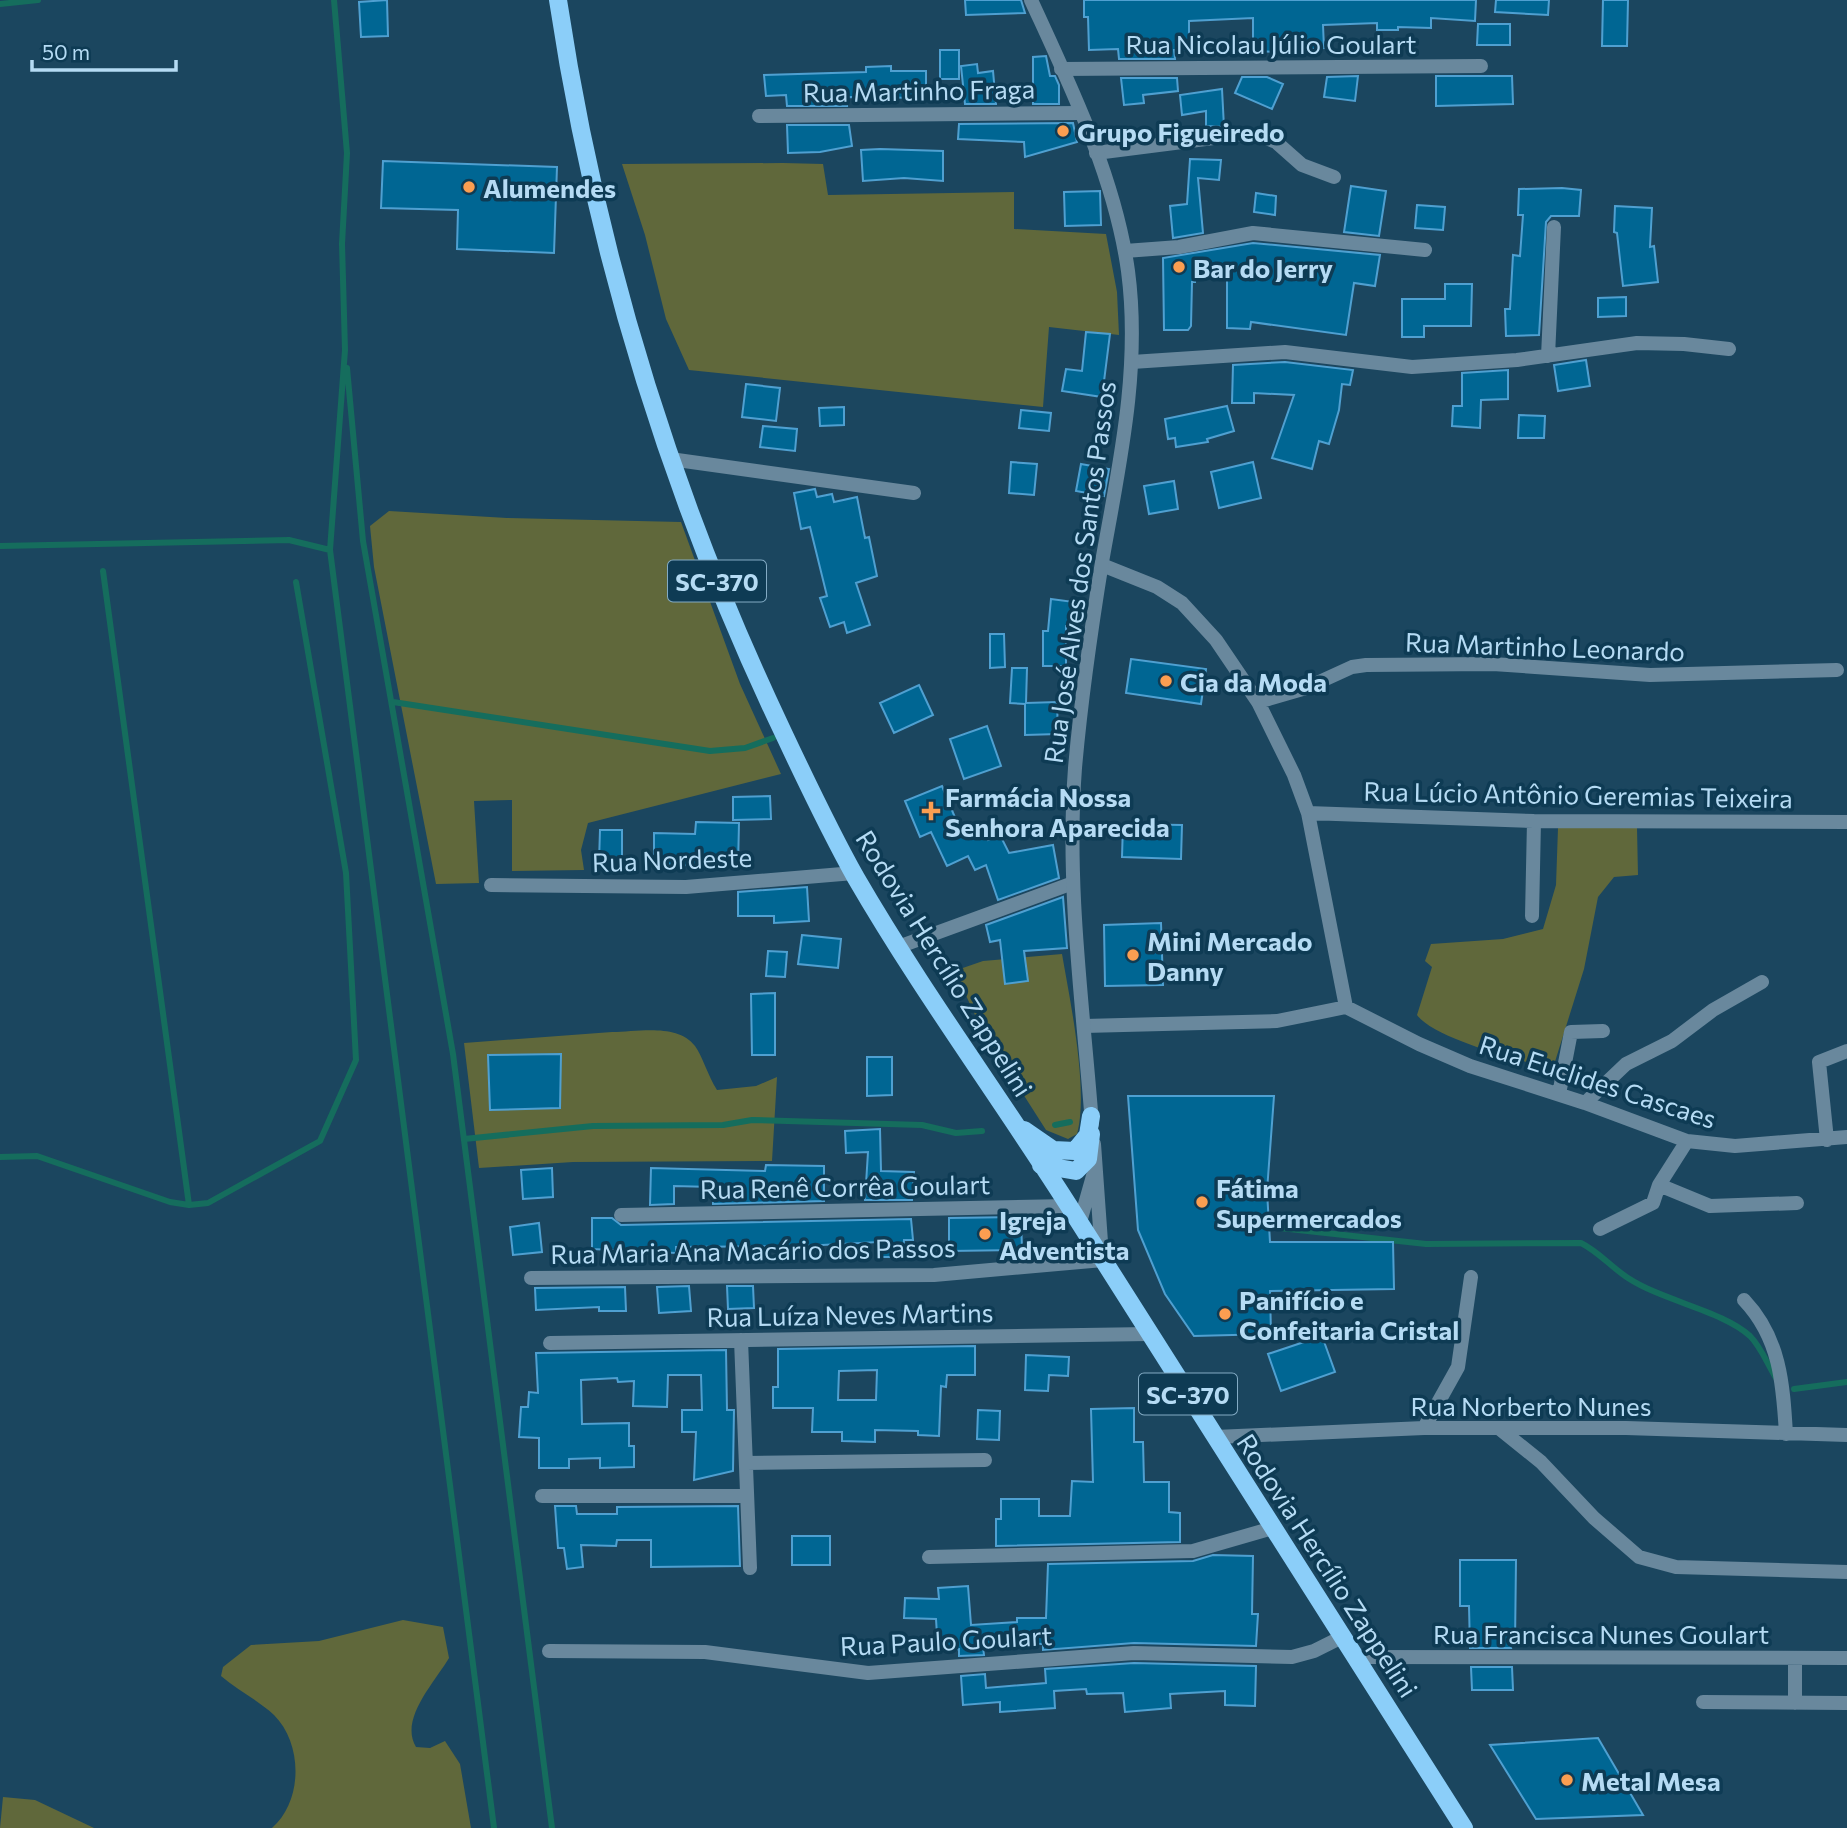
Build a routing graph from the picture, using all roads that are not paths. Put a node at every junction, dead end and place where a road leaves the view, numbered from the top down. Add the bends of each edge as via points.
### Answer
1 (558, 0) edge
2 (1031, 0) edge
3 (1481, 66) dead end
4 (1060, 69) junction
5 (1079, 113) junction
6 (759, 116) dead end
7 (1096, 153) junction
8 (1334, 177) dead end
9 (1554, 227) dead end
10 (1425, 250) dead end
11 (1125, 251) junction
12 (1728, 349) dead end
13 (1548, 356) junction
14 (1132, 362) junction
15 (670, 459) junction
16 (914, 493) dead end
17 (1102, 565) junction
18 (1837, 670) dead end
19 (1258, 702) junction
20 (1308, 813) junction
21 (1534, 821) junction
22 (1847, 822) edge
23 (854, 873) junction
24 (1073, 883) junction
25 (491, 885) dead end
26 (1532, 916) dead end
27 (898, 947) junction
28 (1762, 982) dead end
29 (1346, 1007) junction
30 (1084, 1026) junction
31 (1603, 1031) dead end
32 (1847, 1051) edge
33 (1559, 1094) junction
34 (1585, 1103) junction
35 (1005, 1110) junction
36 (1091, 1116) junction
37 (1847, 1137) edge
38 (1827, 1140) junction
39 (1687, 1141) junction
40 (1041, 1166) junction
41 (1095, 1168) junction
42 (1659, 1185) junction
43 (1797, 1203) dead end
44 (1069, 1206) junction
45 (621, 1215) dead end
46 (1080, 1222) junction
47 (1600, 1229) dead end
48 (1102, 1260) junction
49 (1471, 1277) dead end
50 (531, 1278) dead end
51 (1744, 1300) dead end
52 (1149, 1334) junction
53 (741, 1340) junction
54 (551, 1343) dead end
55 (1424, 1428) junction
56 (1500, 1429) junction
57 (1786, 1434) junction
58 (1847, 1435) edge
59 (1215, 1437) junction
60 (985, 1460) dead end
61 (746, 1463) junction
62 (542, 1496) dead end
63 (747, 1496) junction
64 (1273, 1528) junction
65 (929, 1557) dead end
66 (750, 1568) dead end
67 (1847, 1572) edge
68 (1342, 1637) junction
69 (549, 1651) dead end
70 (1355, 1657) junction
71 (1795, 1658) junction
72 (1847, 1658) edge
73 (1703, 1702) dead end
74 (1795, 1703) junction
75 (1847, 1703) edge
76 (1464, 1828) edge

1 - 15 main road, Rodovia Hercílio Zappelini / SC-370 via 599,213 642,375
2 - 4 street, Rua José Alves dos Santos Passos
3 - 4 street, Rua Nicolau Júlio Goulart
4 - 5 street, Rua José Alves dos Santos Passos
5 - 6 street, Rua Martinho Fraga
5 - 7 street, Rua José Alves dos Santos Passos
7 - 8 street via 1260,135 1276,142 1302,165
7 - 11 street, Rua José Alves dos Santos Passos
9 - 13 street
10 - 11 street via 1253,233 1179,247
11 - 14 street, Rua José Alves dos Santos Passos
12 - 13 street via 1637,343
13 - 14 street via 1412,367 1285,352
14 - 17 street, Rua José Alves dos Santos Passos
15 - 16 street
15 - 23 main road, Rodovia Hercílio Zappelini / SC-370 via 755,673
17 - 19 street via 1157,587 1182,603 1216,640
17 - 24 street, Rua José Alves dos Santos Passos via 1076,755
18 - 19 street, Rua Martinho Leonardo via 1676,675 1493,664 1366,665
19 - 20 street
20 - 21 street, Rua Lúcio Antônio Geremias Teixeira
20 - 29 street
21 - 22 street, Rua Lúcio Antônio Geremias Teixeira
21 - 26 street
23 - 25 street, Rua Nordeste via 686,887
23 - 27 main road, Rodovia Hercílio Zappelini / SC-370
24 - 27 street
24 - 30 street, Rua José Alves dos Santos Passos
27 - 35 main road, Rodovia Hercílio Zappelini / SC-370
28 - 34 street via 1672,1041 1626,1064
29 - 30 street via 1277,1021
29 - 33 street, Rua Euclides Cascaes via 1441,1055
30 - 36 street, Rua José Alves dos Santos Passos
31 - 33 street via 1571,1032
32 - 38 street via 1819,1062
33 - 34 street, Rua Euclides Cascaes
34 - 39 street, Rua Euclides Cascaes
35 - 36 main road via 1037,1142 1066,1153 1083,1145
35 - 40 main road, Rodovia Hercílio Zappelini / SC-370
36 - 40 main road via 1091,1149 1084,1165 1071,1172
36 - 41 street, Rua José Alves dos Santos Passos
37 - 38 street, Rua Euclides Cascaes
38 - 39 street, Rua Euclides Cascaes via 1735,1146
39 - 42 street
40 - 44 main road, Rodovia Hercílio Zappelini / SC-370
41 - 46 street, Rua José Alves dos Santos Passos
41 - 48 street, Rua José Alves dos Santos Passos
42 - 43 street via 1710,1206
42 - 47 street via 1653,1203
44 - 45 street, Rua Renê Corrêa Goulart
44 - 46 main road, Rodovia Hercílio Zappelini / SC-370
46 - 48 main road, Rodovia Hercílio Zappelini / SC-370
48 - 50 street, Rua Maria Ana Macário dos Passos via 933,1275
48 - 52 main road, Rodovia Hercílio Zappelini / SC-370
49 - 55 street via 1458,1367
51 - 57 street via 1771,1337 1783,1383
52 - 53 street, Rua Luíza Neves Martins
52 - 59 main road, Rodovia Hercílio Zappelini / SC-370
53 - 54 street, Rua Luíza Neves Martins
53 - 61 street
55 - 56 street, Rua Norberto Nunes
55 - 59 street, Rua Norberto Nunes
56 - 57 street, Rua Norberto Nunes
56 - 67 street via 1639,1557 1676,1567
57 - 58 street, Rua Norberto Nunes
59 - 64 main road, Rodovia Hercílio Zappelini / SC-370
60 - 61 street
61 - 63 street
62 - 63 street
63 - 66 street
64 - 65 street via 1194,1551
64 - 68 main road, Rodovia Hercílio Zappelini / SC-370
68 - 69 street, Rua Paulo Goulart via 1292,1657 1133,1653 867,1673 705,1652
68 - 70 main road, Rodovia Hercílio Zappelini / SC-370
70 - 71 street, Rua Francisca Nunes Goulart
70 - 76 main road, Rodovia Hercílio Zappelini / SC-370
71 - 72 street, Rua Francisca Nunes Goulart
71 - 74 street
73 - 74 street
74 - 75 street

